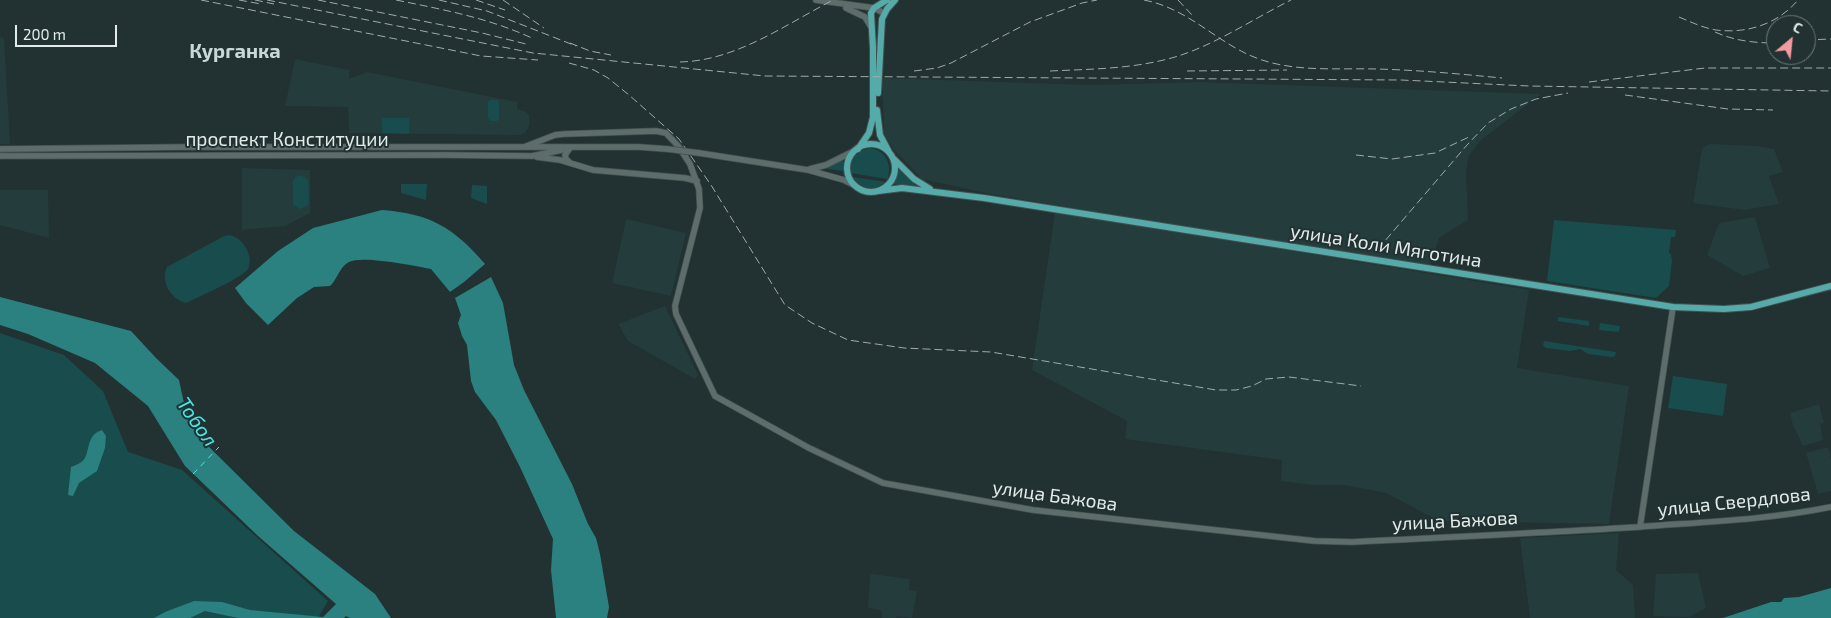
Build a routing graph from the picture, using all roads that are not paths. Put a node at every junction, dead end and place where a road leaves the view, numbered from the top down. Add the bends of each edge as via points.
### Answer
1 (816, 0) edge
2 (895, 0) edge
3 (885, 2) edge
4 (835, 4) junction
5 (871, 8) junction
6 (884, 13) junction
7 (872, 31) junction
8 (190, 147) junction
9 (313, 147) junction
10 (505, 147) junction
11 (524, 147) junction
12 (131, 148) junction
13 (572, 148) junction
14 (0, 149) edge
15 (856, 150) junction
16 (35, 152) junction
17 (890, 154) junction
18 (0, 156) edge
19 (131, 156) junction
20 (190, 156) junction
21 (313, 156) junction
22 (506, 156) junction
23 (532, 156) junction
24 (573, 164) junction
25 (808, 170) junction
26 (697, 181) junction
27 (856, 186) junction
28 (878, 191) junction
29 (936, 191) junction
30 (1831, 286) edge
31 (1673, 307) junction
32 (1831, 506) edge
33 (1640, 526) junction

1 - 4 main road
2 - 6 main road
3 - 5 main road
4 - 5 main road
4 - 7 main road via 865,17
5 - 6 main road
5 - 7 main road
6 - 17 main road via 877,109 880,135
7 - 15 main road via 874,117 869,133
8 - 9 main road, проспект Конституции
8 - 12 main road, проспект Конституции
8 - 20 main road
9 - 10 main road, проспект Конституции
9 - 21 main road
10 - 11 main road, проспект Конституции
10 - 22 main road
11 - 13 main road, проспект Конституции
11 - 26 main road, улица Бажова via 560,134 660,131 679,146
12 - 16 main road, проспект Конституции
12 - 19 main road
13 - 23 main road, проспект Конституции
13 - 24 main road via 565,157
13 - 25 main road, проспект Конституции, bridge via 667,149
14 - 16 main road, проспект Конституции
15 - 17 main road via 876,145
15 - 25 main road, проспект Конституции
15 - 27 main road via 848,170
16 - 18 main road, проспект Конституции
16 - 19 main road, проспект Конституции
17 - 28 main road via 894,175 888,185
17 - 29 main road, улица Коли Мяготина via 918,183
19 - 20 main road, проспект Конституции
20 - 21 main road, проспект Конституции
21 - 22 main road, проспект Конституции
22 - 23 main road, проспект Конституции
23 - 24 main road
24 - 26 main road via 593,170
25 - 27 main road, проспект Конституции
26 - 33 main road, улица Бажова via 700,208 675,306 715,396 875,481 1033,510 1315,541 1443,538
27 - 28 main road via 866,191
28 - 29 main road, улица Коли Мяготина via 898,188
29 - 31 main road, улица Коли Мяготина
30 - 31 main road, улица Коли Мяготина via 1751,307
31 - 33 main road
32 - 33 main road, улица Свердлова via 1767,518

